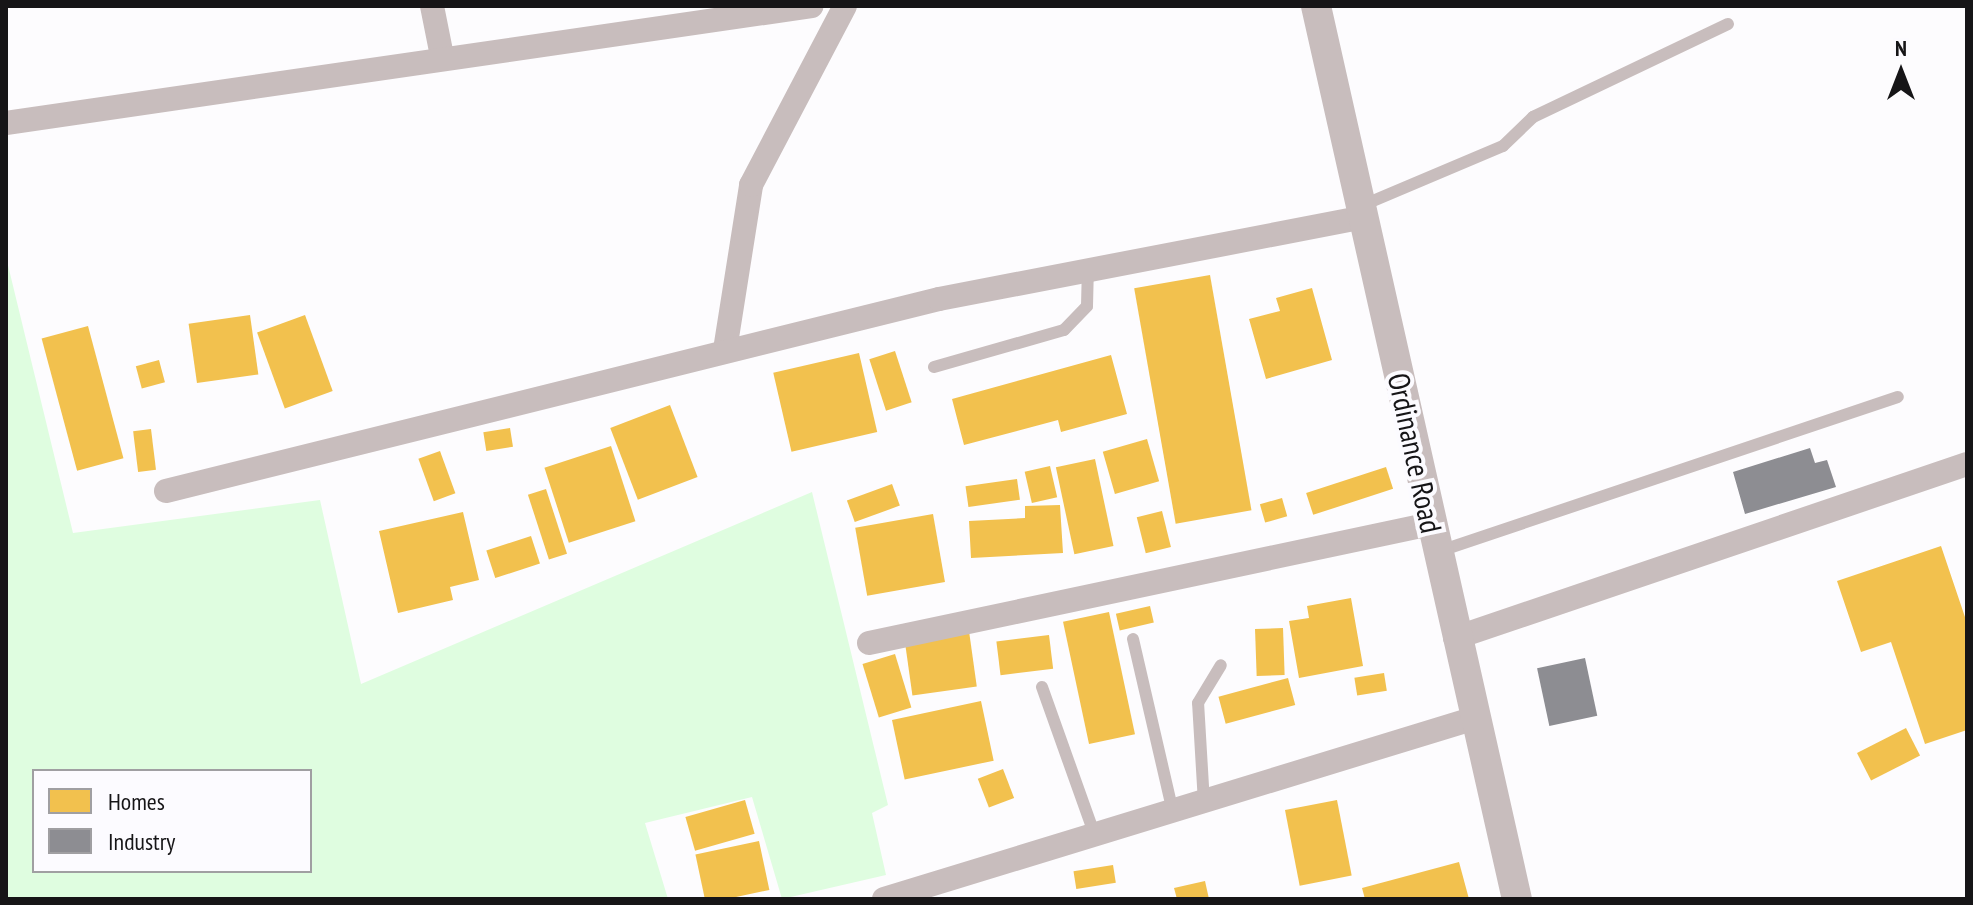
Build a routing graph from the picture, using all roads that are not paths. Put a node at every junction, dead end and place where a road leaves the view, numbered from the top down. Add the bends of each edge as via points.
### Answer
1 (432, 6) edge
2 (812, 6) edge
3 (845, 6) edge
4 (1316, 6) edge
5 (1728, 24) dead end
6 (442, 56) junction
7 (6, 123) edge
8 (1362, 212) junction
9 (1088, 266) junction
10 (725, 350) junction
11 (934, 367) dead end
12 (1898, 397) dead end
13 (1967, 464) edge
14 (166, 491) dead end
15 (1434, 538) junction
16 (1455, 638) junction
17 (1133, 639) dead end
18 (869, 643) dead end
19 (1221, 665) dead end
20 (1042, 687) dead end
21 (1472, 719) junction
22 (1204, 803) junction
23 (1173, 812) junction
24 (1095, 836) junction
25 (884, 899) edge
26 (1517, 899) edge

1 - 6 street
2 - 6 street
3 - 10 street via 751,185
4 - 8 street, Ordinance Road
5 - 8 lane via 1533,117 1503,146
6 - 7 street
8 - 9 street
8 - 15 street, Ordinance Road
9 - 10 street
9 - 11 lane via 1087,306 1064,330
10 - 14 street
12 - 15 lane
13 - 16 street
15 - 16 street, Ordinance Road
15 - 18 street
16 - 21 street, Ordinance Road
17 - 23 lane
19 - 22 lane via 1198,703
20 - 24 lane
21 - 22 street
21 - 26 street, Ordinance Road
22 - 23 street
23 - 24 street
24 - 25 street

